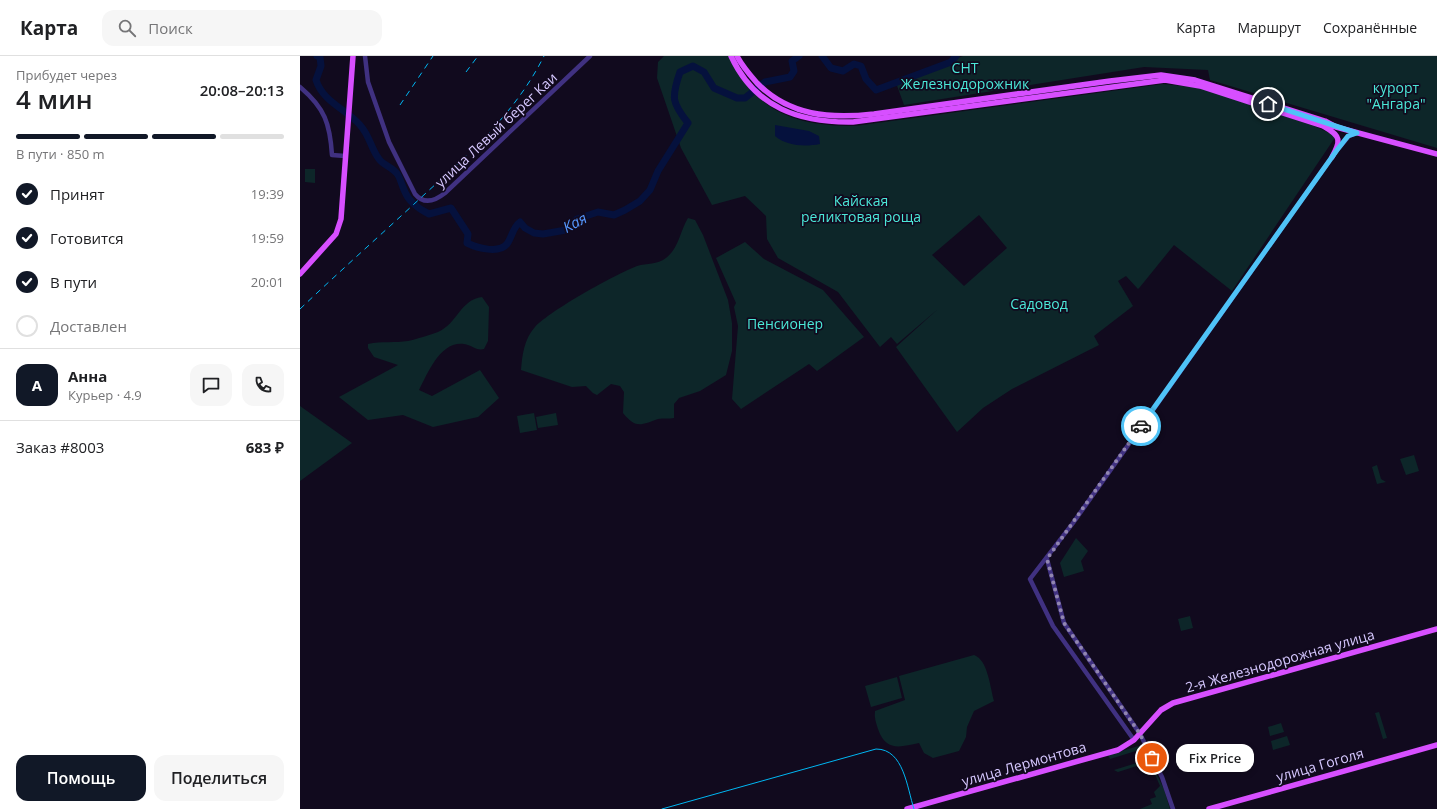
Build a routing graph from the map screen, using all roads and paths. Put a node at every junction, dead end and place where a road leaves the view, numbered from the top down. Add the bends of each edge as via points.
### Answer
1 (353, 56) edge
2 (365, 56) edge
3 (590, 56) edge
4 (732, 56) edge
5 (737, 56) edge
6 (300, 87) edge
7 (766, 96) junction
8 (1323, 126) junction
9 (1336, 127) junction
10 (1357, 133) junction
11 (1437, 154) edge
12 (345, 156) junction
13 (1332, 157) junction
14 (300, 272) edge
15 (1047, 559) junction
16 (1437, 629) edge
17 (1140, 734) junction
18 (1134, 740) junction
19 (1437, 745) edge
20 (912, 808) edge
21 (1173, 809) edge
22 (1209, 809) edge

1 - 12 main road
2 - 3 street, улица Левый берег Каи via 368,82 389,142 415,194 420,200 427,202 445,193
4 - 7 main road via 741,75
5 - 7 main road
6 - 12 street via 326,118 332,155
7 - 8 main road via 787,112 808,119 853,122 1165,80 1200,86
7 - 9 main road via 791,107 826,116 852,117 1110,81 1170,76 1195,80 1325,121
8 - 9 main road
8 - 13 main road via 1333,132 1338,140 1338,147
9 - 10 main road
10 - 11 main road
10 - 13 street via 1348,136
12 - 14 main road via 340,226 336,234
13 - 15 street
15 - 17 street via 1064,623
15 - 18 street via 1030,578 1053,626
16 - 17 main road, 2-я Железнодорожная улица via 1173,703 1161,710
17 - 18 main road, улица Лермонтова
17 - 21 street via 1162,777
18 - 20 main road, улица Лермонтова via 1118,750
19 - 22 main road, улица Гоголя

